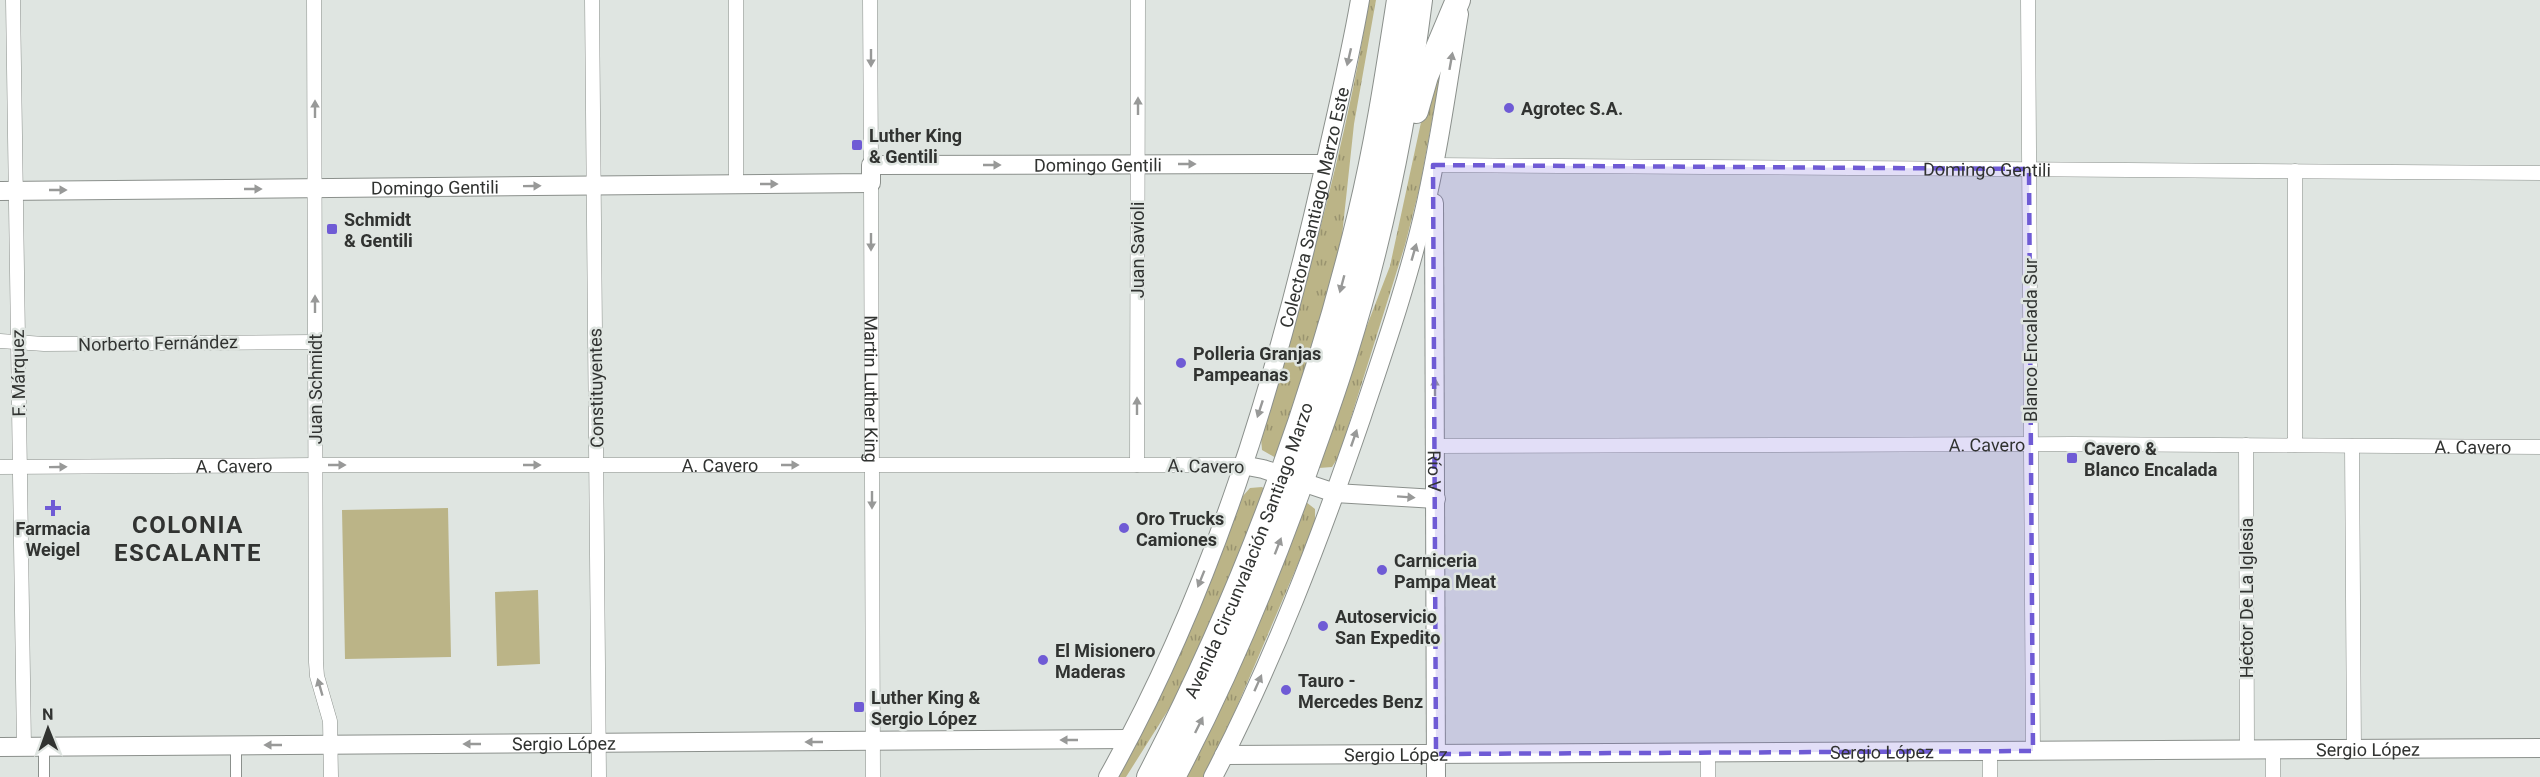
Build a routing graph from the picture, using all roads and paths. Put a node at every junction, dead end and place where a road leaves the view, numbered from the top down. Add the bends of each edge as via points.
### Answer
1 (13, 0) edge
2 (314, 0) edge
3 (592, 0) edge
4 (736, 0) edge
5 (870, 0) edge
6 (1138, 0) edge
7 (1360, 0) edge
8 (1383, 0) edge
9 (1399, 0) edge
10 (1420, 0) edge
11 (1460, 0) edge
12 (2028, 0) edge
13 (1137, 164) junction
14 (1325, 164) junction
15 (871, 165) junction
16 (1433, 165) junction
17 (2029, 169) junction
18 (2295, 171) junction
19 (2540, 172) edge
20 (871, 183) junction
21 (736, 184) junction
22 (593, 186) junction
23 (315, 188) junction
24 (8, 191) edge
25 (1360, 212) junction
26 (0, 341) edge
27 (315, 342) junction
28 (18, 343) junction
29 (1336, 383) junction
30 (2031, 444) junction
31 (2246, 445) junction
32 (2295, 445) junction
33 (1435, 446) junction
34 (2352, 446) junction
35 (2540, 447) edge
36 (316, 465) junction
37 (596, 465) junction
38 (872, 465) junction
39 (1137, 465) junction
40 (1242, 465) junction
41 (20, 467) junction
42 (0, 468) edge
43 (1292, 479) junction
44 (1335, 493) junction
45 (1436, 499) junction
46 (1181, 714) junction
47 (1128, 739) junction
48 (873, 741) junction
49 (599, 743) junction
50 (331, 744) junction
51 (236, 745) junction
52 (44, 746) junction
53 (0, 747) edge
54 (24, 747) junction
55 (2540, 748) edge
56 (2354, 749) junction
57 (2247, 750) junction
58 (2273, 750) junction
59 (1990, 751) junction
60 (2033, 751) junction
61 (1708, 753) junction
62 (1436, 754) junction
63 (1224, 755) junction
64 (44, 777) edge
65 (236, 777) edge
66 (332, 777) edge
67 (599, 777) edge
68 (873, 777) edge
69 (1108, 777) edge
70 (1134, 777) edge
71 (1149, 777) edge
72 (1173, 777) edge
73 (1213, 777) edge
74 (1436, 777) edge
75 (1708, 777) edge
76 (1990, 777) edge
77 (2273, 777) edge

1 - 24 street, F. Márquez
23 -> 2 street, Juan Schmidt
3 - 22 street, Constituyentes
4 - 21 street
5 -> 15 street, Martin Luther King
13 -> 6 street, Juan Savioli
7 -> 14 street, Colectora Santiago Marzo Este
8 - 25 highway via 1360,135
9 - 25 highway, Avenida Circunvalación Santiago Marzo
10 - 29 highway, Avenida Circunvalación Santiago Marzo via 1379,227
16 -> 11 street
11 - 29 highway via 1419,96 1389,244
12 - 17 street, Blanco Encalada Sur
13 -> 14 street, Domingo Gentili
15 -> 13 street, Domingo Gentili
39 -> 13 street, Juan Savioli
14 -> 40 street, Colectora Santiago Marzo Este via 1284,333
15 - 20 street, Martin Luther King
16 - 17 street, Domingo Gentili
33 -> 16 street, Río V
44 -> 16 street via 1403,288
17 - 18 street, Domingo Gentili
17 - 30 street, Blanco Encalada Sur
18 - 19 street, Domingo Gentili
18 - 32 street
21 -> 20 street, Domingo Gentili
20 -> 38 street, Martin Luther King
21 - 22 street, Domingo Gentili
23 -> 22 street, Domingo Gentili
22 - 37 street, Constituyentes
24 -> 23 street, Domingo Gentili
27 -> 23 street, Juan Schmidt
24 - 28 street, F. Márquez
25 -> 43 highway, Avenida Circunvalación Santiago Marzo
26 - 28 street, Norberto Fernández
27 - 28 street, Norberto Fernández
27 - 36 street, Juan Schmidt
28 - 41 street, F. Márquez
29 - 43 highway, Avenida Circunvalación Santiago Marzo
30 - 31 street, A. Cavero
30 - 33 street, A. Cavero
30 - 60 street, Blanco Encalada Sur
31 - 32 street, A. Cavero
31 - 57 street, Héctor De La Iglesia
32 - 34 street, A. Cavero
33 - 45 street, Río V
34 - 35 street, A. Cavero
34 - 56 street
36 -> 37 street, A. Cavero
41 -> 36 street, A. Cavero
50 -> 36 street, Juan Schmidt via 330,721 316,669
37 -> 38 street, A. Cavero
37 - 49 street, Constituyentes
38 - 39 street, A. Cavero
38 -> 48 street, Martin Luther King
39 - 40 street, A. Cavero
40 - 43 street, A. Cavero
40 -> 47 street, Colectora Santiago Marzo Este via 1202,577
41 - 42 street, A. Cavero
41 - 54 street, F. Márquez
43 - 44 street, A. Cavero
43 - 46 highway, Avenida Circunvalación Santiago Marzo
72 -> 43 highway, Avenida Circunvalación Santiago Marzo via 1272,562
44 -> 45 street, A. Cavero
63 -> 44 street via 1264,670
45 - 62 street, Río V
46 - 70 highway
46 - 71 highway, Avenida Circunvalación Santiago Marzo
47 -> 48 street, Sergio López
47 - 69 street, Colectora Santiago Marzo Este
48 -> 49 street, Sergio López
48 - 68 street, Martin Luther King
49 -> 50 street, Sergio López
49 - 67 street, Constituyentes
50 -> 51 street, Sergio López
50 - 66 street, Juan Schmidt
51 - 52 street, Sergio López
51 - 65 street
52 - 54 street, Sergio López
52 - 64 street
53 - 54 street, Sergio López
55 - 56 street, Sergio López
56 - 58 street, Sergio López
57 - 58 street, Sergio López
57 - 60 street, Sergio López
58 - 77 street
59 - 60 street, Sergio López
59 - 61 street, Sergio López
59 - 76 street
61 - 62 street, Sergio López
61 - 75 street
62 - 63 street, Sergio López
62 - 74 street, Río V
63 - 73 street

